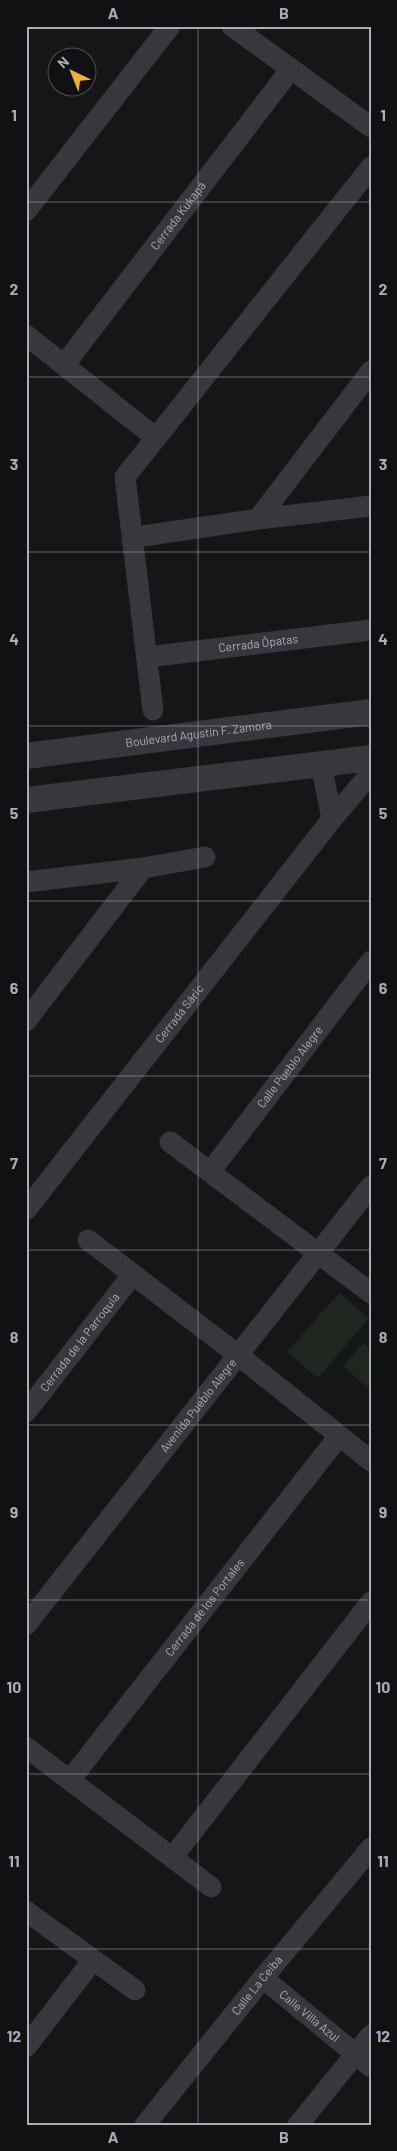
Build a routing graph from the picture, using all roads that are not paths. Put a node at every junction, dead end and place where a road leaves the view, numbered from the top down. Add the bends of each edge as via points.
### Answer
1 (170, 26) edge
2 (232, 26) edge
3 (291, 68) junction
4 (371, 127) edge
5 (371, 167) edge
6 (26, 211) edge
7 (26, 334) edge
8 (64, 365) junction
9 (368, 378) edge
10 (156, 438) junction
11 (371, 506) edge
12 (258, 519) junction
13 (132, 540) junction
14 (371, 630) edge
15 (148, 658) junction
16 (153, 710) dead end
17 (371, 712) edge
18 (26, 756) edge
19 (371, 758) edge
20 (321, 764) junction
21 (371, 773) edge
22 (26, 795) edge
23 (26, 800) edge
24 (332, 819) junction
25 (205, 857) dead end
26 (142, 868) junction
27 (26, 882) edge
28 (371, 961) edge
29 (26, 1020) edge
30 (170, 1142) dead end
31 (210, 1172) junction
32 (371, 1186) edge
33 (26, 1210) edge
34 (88, 1240) dead end
35 (320, 1252) junction
36 (133, 1274) junction
37 (371, 1293) edge
38 (238, 1355) junction
39 (26, 1412) edge
40 (339, 1436) junction
41 (371, 1461) edge
42 (371, 1602) edge
43 (26, 1625) edge
44 (26, 1746) edge
45 (70, 1780) junction
46 (371, 1848) edge
47 (172, 1858) junction
48 (211, 1887) dead end
49 (26, 1911) edge
50 (93, 1960) junction
51 (263, 1978) junction
52 (135, 1990) dead end
53 (371, 2035) edge
54 (26, 2047) edge
55 (363, 2060) edge
56 (145, 2125) edge
57 (298, 2125) edge

1 - 6 street
2 - 3 street
3 - 4 street
3 - 8 street, Cerrada Kukapá
5 - 10 street
7 - 8 street
8 - 10 street
9 - 12 street
10 - 13 street via 125,477
11 - 12 street
12 - 13 street
13 - 15 street
14 - 15 street, Cerrada Ópatas
15 - 16 street
17 - 18 street, Boulevard Agustín F. Zamora
19 - 20 street
20 - 23 street
20 - 24 street
21 - 24 street, Cerrada Sáric
22 - 23 street
24 - 33 street, Cerrada Sáric
25 - 26 street
26 - 27 street
26 - 29 street
28 - 31 street, Calle Pueblo Alegre
30 - 31 street
31 - 35 street
32 - 35 street, Avenida Pueblo Alegre
34 - 36 street
35 - 37 street
35 - 38 street, Avenida Pueblo Alegre
36 - 38 street
36 - 39 street, Cerrada de la Parroquia
38 - 40 street
38 - 43 street, Avenida Pueblo Alegre
40 - 41 street
40 - 45 street, Cerrada de los Portales
42 - 47 street
44 - 45 street
45 - 47 street
46 - 51 street, Calle La Ceiba
47 - 48 street
49 - 50 street
50 - 52 street
50 - 54 street
51 - 55 street, Calle Villa Azul
51 - 56 street, Calle La Ceiba
53 - 55 street
55 - 57 street

